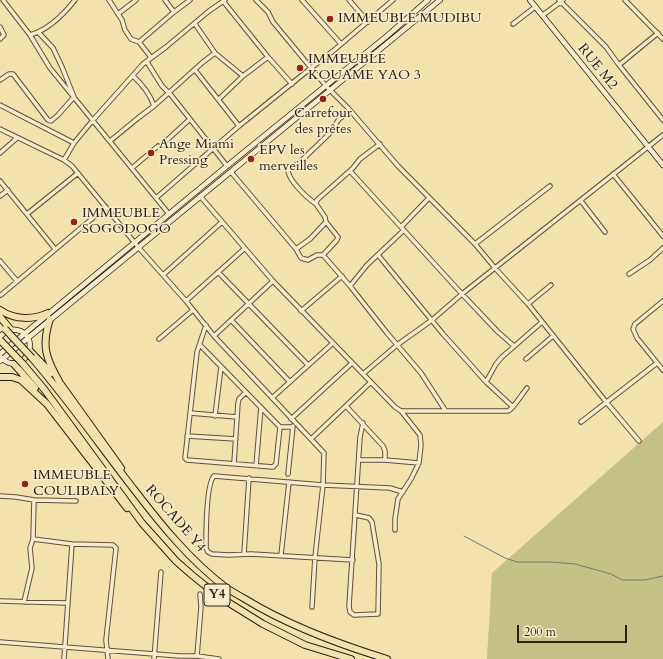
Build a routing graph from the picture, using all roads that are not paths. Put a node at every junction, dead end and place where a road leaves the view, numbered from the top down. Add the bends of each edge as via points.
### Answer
1 (3, 0) edge
2 (75, 0) edge
3 (109, 0) edge
4 (136, 0) edge
5 (165, 0) edge
6 (190, 0) edge
7 (224, 0) edge
8 (256, 0) edge
9 (302, 0) edge
10 (349, 0) edge
11 (393, 0) edge
12 (428, 0) edge
13 (440, 0) edge
14 (530, 0) edge
15 (625, 0) edge
16 (561, 1) edge
17 (535, 7) junction
18 (174, 12) junction
19 (118, 14) junction
20 (543, 16) junction
21 (368, 22) junction
22 (195, 24) junction
23 (513, 24) dead end
24 (0, 27) edge
25 (39, 33) junction
26 (658, 33) junction
27 (30, 35) junction
28 (0, 39) edge
29 (663, 39) edge
30 (139, 42) junction
31 (341, 44) junction
32 (215, 53) junction
33 (268, 57) junction
34 (148, 60) junction
35 (619, 65) junction
36 (311, 68) junction
37 (195, 70) junction
38 (133, 76) junction
39 (243, 76) junction
40 (0, 80) edge
41 (292, 84) junction
42 (326, 86) junction
43 (330, 90) junction
44 (169, 93) junction
45 (74, 97) junction
46 (219, 99) junction
47 (0, 105) edge
48 (154, 106) junction
49 (350, 111) junction
50 (190, 119) junction
51 (93, 120) junction
52 (663, 120) edge
53 (239, 126) junction
54 (0, 129) edge
55 (663, 135) edge
56 (18, 138) junction
57 (110, 141) junction
58 (166, 141) dead end
59 (74, 143) junction
60 (380, 144) junction
61 (158, 146) dead end
62 (214, 148) junction
63 (649, 148) junction
64 (0, 153) edge
65 (64, 160) junction
66 (663, 165) edge
67 (227, 166) junction
68 (132, 168) junction
69 (350, 171) junction
70 (231, 172) junction
71 (78, 173) junction
72 (613, 174) junction
73 (0, 181) edge
74 (550, 186) dead end
75 (8, 190) junction
76 (0, 196) edge
77 (200, 196) junction
78 (156, 198) junction
79 (429, 198) junction
80 (581, 201) junction
81 (316, 204) junction
82 (106, 207) junction
83 (27, 214) junction
84 (169, 214) junction
85 (222, 222) junction
86 (326, 222) junction
87 (403, 229) junction
88 (605, 232) dead end
89 (663, 236) edge
90 (135, 242) junction
91 (475, 244) junction
92 (139, 248) junction
93 (663, 248) edge
94 (55, 249) junction
95 (244, 249) junction
96 (296, 249) junction
97 (323, 255) junction
98 (378, 255) junction
99 (0, 261) edge
100 (495, 268) junction
101 (218, 272) junction
102 (629, 274) dead end
103 (163, 276) junction
104 (342, 276) junction
105 (17, 281) junction
106 (273, 281) junction
107 (551, 285) dead end
108 (350, 286) junction
109 (462, 294) junction
110 (1, 295) dead end
111 (186, 301) junction
112 (663, 301) edge
113 (249, 303) junction
114 (528, 304) junction
115 (0, 310) edge
116 (193, 310) junction
117 (301, 311) junction
118 (49, 316) junction
119 (0, 317) edge
120 (231, 320) junction
121 (432, 320) junction
122 (542, 322) junction
123 (0, 324) edge
124 (206, 325) junction
125 (8, 329) junction
126 (24, 333) junction
127 (214, 336) junction
128 (553, 336) junction
129 (0, 338) edge
130 (28, 338) junction
131 (159, 339) dead end
132 (333, 343) junction
133 (200, 345) junction
134 (397, 345) junction
135 (514, 346) junction
136 (30, 351) junction
137 (1, 358) edge
138 (526, 359) dead end
139 (352, 363) junction
140 (657, 363) junction
141 (14, 364) junction
142 (308, 365) junction
143 (222, 367) junction
144 (663, 370) edge
145 (363, 374) junction
146 (0, 377) edge
147 (290, 382) junction
148 (371, 382) junction
149 (486, 382) junction
150 (60, 383) junction
151 (527, 388) dead end
152 (246, 392) junction
153 (272, 398) junction
154 (606, 403) junction
155 (47, 404) junction
156 (346, 406) junction
157 (261, 407) junction
158 (513, 407) junction
159 (445, 410) junction
160 (401, 411) junction
161 (190, 413) junction
162 (215, 416) junction
163 (237, 418) junction
164 (293, 420) junction
165 (581, 422) dead end
166 (363, 423) junction
167 (280, 427) junction
168 (293, 427) junction
169 (187, 436) junction
170 (236, 439) junction
171 (311, 439) junction
172 (639, 441) dead end
173 (359, 460) junction
174 (385, 460) junction
175 (234, 463) junction
176 (418, 463) junction
177 (256, 466) junction
178 (288, 474) dead end
179 (249, 478) junction
180 (289, 482) junction
181 (323, 485) junction
182 (358, 486) junction
183 (403, 492) junction
184 (0, 496) edge
185 (34, 500) junction
186 (76, 501) dead end
187 (145, 504) junction
188 (356, 515) junction
189 (142, 523) junction
190 (395, 530) dead end
191 (33, 539) junction
192 (72, 544) junction
193 (244, 554) junction
194 (280, 555) junction
195 (315, 557) junction
196 (353, 560) junction
197 (161, 572) dead end
198 (200, 594) dead end
199 (0, 601) edge
200 (24, 602) junction
201 (67, 603) junction
202 (312, 607) dead end
203 (0, 642) edge
204 (64, 646) junction
205 (108, 650) junction
206 (155, 654) junction
207 (197, 656) junction
208 (64, 659) edge
209 (108, 659) edge
210 (154, 659) edge
211 (219, 659) edge
212 (351, 659) edge
213 (387, 659) edge

1 - 27 street
2 - 25 street
3 - 19 street
4 - 19 street
5 - 18 street
6 - 18 street
7 - 22 street
7 - 33 street
8 - 36 street
9 - 31 street
10 - 21 street
11 - 21 street
12 - 42 main road
13 - 43 main road
14 - 17 main road, RUE M2
15 - 26 street
16 - 20 street
16 - 35 street via 599,39
17 - 20 main road, RUE M2
17 - 23 street
18 - 30 street
19 - 30 street via 131,39
20 - 63 main road, RUE M2
21 - 31 street
22 - 32 street
22 - 34 street
24 - 28 street via 4,35
25 - 27 street
25 - 45 street via 53,48
26 - 29 street
26 - 35 street
27 - 45 street via 50,68
30 - 34 street via 150,56
31 - 36 street
32 - 37 street
32 - 39 street
33 - 39 street
33 - 41 street
34 - 38 street
34 - 44 street via 162,86
35 - 52 street
36 - 41 street
36 - 42 street
37 - 44 street
37 - 46 street
38 - 48 street via 152,98
38 - 51 street
39 - 46 street
40 - 45 street via 13,74 51,121
41 - 53 street
42 - 43 street
42 - 67 main road
43 - 49 street
43 - 70 main road
44 - 48 street
44 - 50 street
45 - 51 street
46 - 53 street
47 - 59 street
48 - 57 street
49 - 60 street
49 - 81 street via 339,119 329,134 300,162 288,170 297,186
50 - 58 street
50 - 62 street
51 - 57 street
51 - 59 street
53 - 62 street
54 - 56 street
55 - 63 street
56 - 64 street
56 - 65 street
57 - 68 street
59 - 65 street
60 - 69 street via 360,159
60 - 79 street
61 - 68 street
62 - 67 street
62 - 78 street
63 - 66 main road, RUE M2
63 - 72 street
65 - 71 street
67 - 84 main road
68 - 78 street
69 - 81 street via 317,200
69 - 87 street
70 - 77 main road
70 - 96 street
71 - 82 street
71 - 83 street
72 - 80 street
72 - 89 street
73 - 75 street
74 - 91 street
75 - 76 street
75 - 83 street
77 - 85 street
77 - 92 main road
78 - 84 street
79 - 87 street
79 - 91 street
80 - 88 street
80 - 100 street
81 - 86 street
82 - 90 street
82 - 94 street
83 - 94 street
84 - 90 main road
85 - 95 street
85 - 103 street
86 - 96 street
86 - 97 street via 338,237
87 - 98 street
87 - 109 street
90 - 92 street
90 - 118 main road
91 - 100 street
92 - 103 street
92 - 118 main road
93 - 102 street
94 - 105 street
95 - 101 street
95 - 106 street
96 - 97 street via 305,260
97 - 104 street
98 - 108 street
98 - 121 street
99 - 105 street
100 - 109 street
100 - 114 street
101 - 111 street
101 - 113 street
103 - 111 street
104 - 108 street
104 - 117 street
105 - 110 street
106 - 113 street
106 - 117 street
107 - 114 street
108 - 134 street
109 - 121 street
109 - 135 street
111 - 116 street
112 - 140 street via 635,324 633,329
113 - 120 street
113 - 142 street
114 - 122 street
115 - 118 highway via 18,317
116 - 124 street
116 - 131 street
117 - 132 street
118 - 126 main road
118 - 130 main road
118 - 150 highway via 45,350
119 - 125 highway
120 - 127 street
120 - 147 street
121 - 134 street
121 - 149 street
122 - 128 street
122 - 135 street
123 - 125 highway, ROCADE Y4 / Y4
124 - 127 street
124 - 133 street
125 - 126 main road
125 - 129 main road
125 - 187 highway, ROCADE Y4 / Y4, bridge via 52,381
126 - 130 main road
126 - 137 main road
127 - 153 street
128 - 138 street
128 - 154 street
129 - 189 highway, ROCADE Y4 / Y4, bridge via 44,389
130 - 136 main road
130 - 137 main road
132 - 139 street
132 - 142 street
133 - 143 street
133 - 161 street
134 - 145 street
134 - 159 street via 421,373
135 - 149 street via 496,364
136 - 141 main road via 24,360
136 - 150 highway
137 - 141 main road
139 - 145 street
139 - 164 street
140 - 144 street
140 - 154 street
141 - 155 highway
142 - 147 street
143 - 152 street
143 - 162 street
145 - 148 street
146 - 155 highway via 21,380
147 - 153 street
148 - 156 street
148 - 160 street
149 - 158 street
150 - 187 highway via 112,453
151 - 158 street
152 - 157 street
152 - 163 street via 239,399
153 - 164 street
154 - 165 street
154 - 172 street
155 - 189 highway via 125,506
156 - 166 street
156 - 171 street
157 - 167 street
157 - 177 street
158 - 159 street via 508,411
159 - 160 street
160 - 176 street via 420,435
161 - 162 street
161 - 169 street
162 - 163 street
163 - 170 street
164 - 168 street
164 - 171 street
166 - 173 street
166 - 174 street via 383,446
167 - 168 street
167 - 177 street via 276,464 274,467
168 - 178 street
169 - 170 street
169 - 175 street via 187,460
170 - 175 street
171 - 181 street via 324,453
173 - 174 street
173 - 182 street
174 - 176 street
175 - 177 street
176 - 183 street
179 - 180 street
179 - 193 street
179 - 193 street via 214,476 210,486 206,520 208,552
180 - 181 street
180 - 194 street
181 - 182 street
181 - 195 street
182 - 183 street via 390,488
182 - 188 street
183 - 190 street via 398,499
184 - 185 street
185 - 186 street
185 - 191 street
187 - 213 highway, ROCADE Y4 / Y4 via 187,553 225,587 268,613 309,631
188 - 196 street
188 - 196 street via 369,518 372,522 379,564 378,614 354,615 350,612
189 - 212 highway, ROCADE Y4 / Y4 via 176,560 218,596 263,624 305,645
191 - 192 street
191 - 200 street via 30,548 32,568
192 - 201 street
192 - 205 street via 114,545 116,548 107,626
193 - 194 street
194 - 195 street
195 - 196 street
195 - 202 street
197 - 206 street
198 - 207 street
199 - 200 street
200 - 201 street
201 - 204 street
203 - 204 street
204 - 205 street
204 - 208 street
205 - 206 street
205 - 209 street
206 - 207 street
206 - 210 street
207 - 211 street

